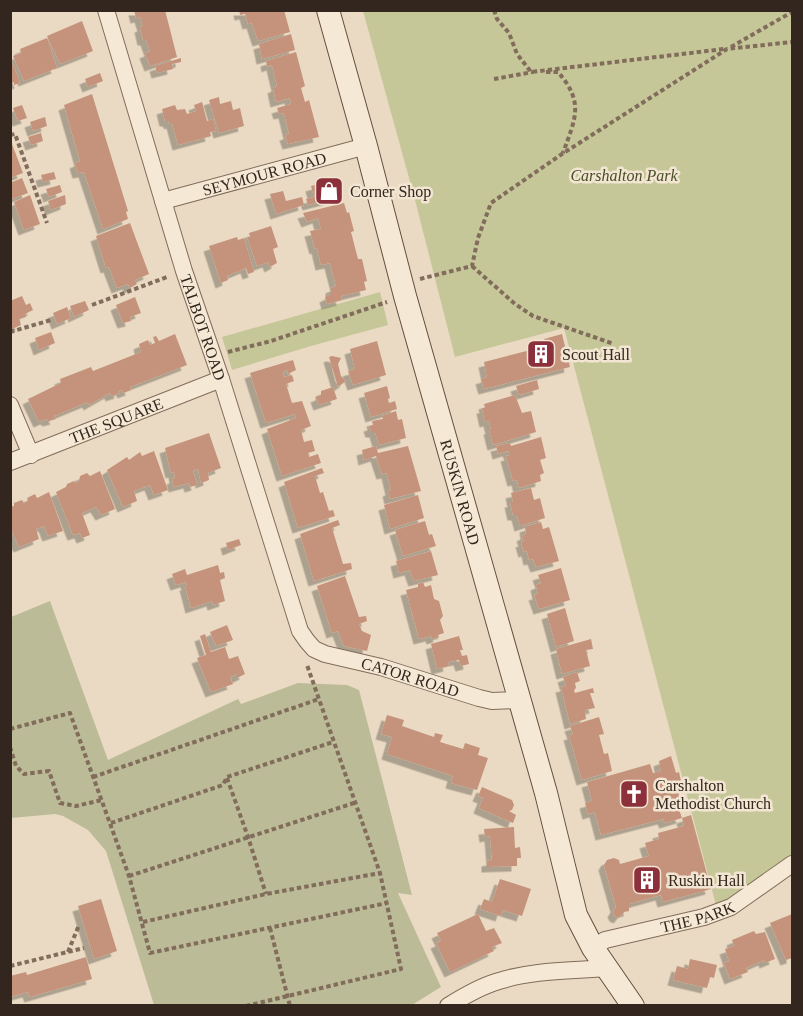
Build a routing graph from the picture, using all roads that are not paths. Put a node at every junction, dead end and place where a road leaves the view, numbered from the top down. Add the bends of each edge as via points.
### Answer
1 (106, 10) edge
2 (328, 10) edge
3 (366, 146) junction
4 (163, 201) junction
5 (221, 379) junction
6 (10, 405) edge
7 (31, 455) junction
8 (10, 462) edge
9 (310, 645) joint
10 (519, 699) junction
11 (792, 864) edge
12 (593, 948) junction
13 (607, 968) junction
14 (448, 1005) edge
15 (633, 1005) edge

1 - 4 street, TALBOT ROAD
2 - 3 main road, RUSKIN ROAD
3 - 4 street, SEYMOUR ROAD
3 - 10 main road, RUSKIN ROAD
4 - 5 street, TALBOT ROAD
5 - 7 street, THE SQUARE
5 - 9 street, TALBOT ROAD via 300,631
6 - 7 street
7 - 8 street, THE SQUARE
9 - 10 street, CATOR ROAD via 324,654 381,667 479,698
10 - 12 main road, RUSKIN ROAD via 576,915
11 - 12 street, THE PARK via 731,907 605,940
12 - 13 main road, RUSKIN ROAD
13 - 14 street via 499,981
13 - 15 main road, RUSKIN ROAD

